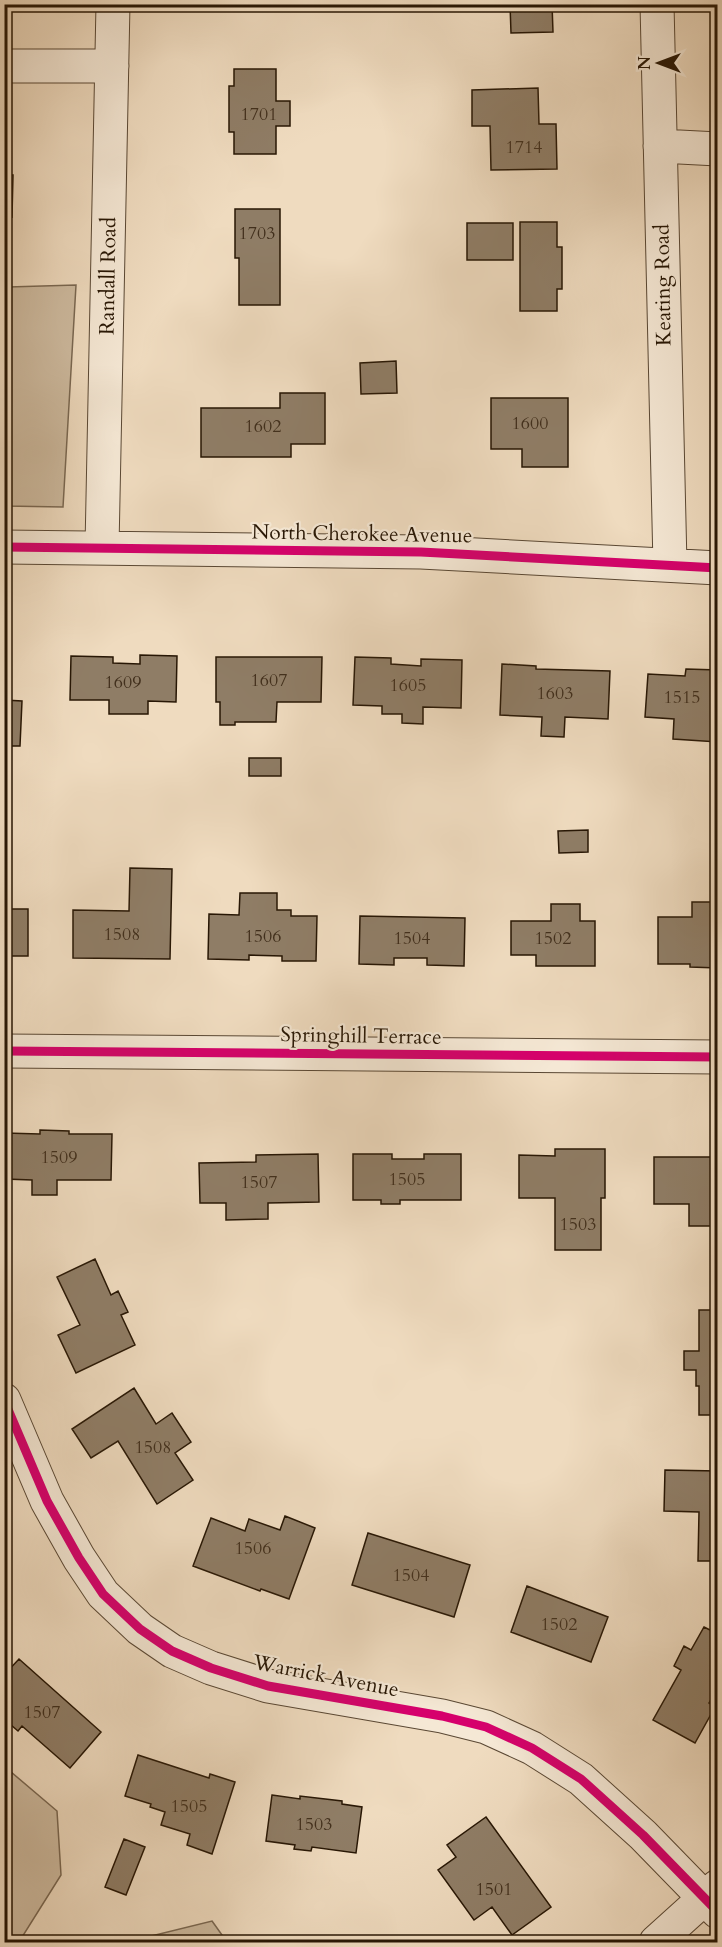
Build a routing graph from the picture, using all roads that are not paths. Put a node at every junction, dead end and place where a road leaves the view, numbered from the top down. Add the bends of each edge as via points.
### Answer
1 (114, 4) edge
2 (657, 4) edge
3 (4, 66) edge
4 (112, 66) junction
5 (660, 146) junction
6 (717, 149) edge
7 (4, 547) edge
8 (102, 547) junction
9 (670, 565) junction
10 (717, 568) edge
11 (4, 1051) edge
12 (717, 1058) edge
13 (4, 1400) edge
14 (713, 1899) edge
15 (656, 1942) edge

1 - 4 street, Randall Road
2 - 5 street, Keating Road
3 - 4 street
4 - 8 street, Randall Road
5 - 6 street
5 - 9 street, Keating Road
7 - 8 street, North Cherokee Avenue
8 - 9 street, North Cherokee Avenue via 421,552
9 - 10 street, North Cherokee Avenue
11 - 12 street, Springhill Terrace
13 - 14 street, Warrick Avenue via 46,1501 79,1557 104,1594 140,1629 172,1652 268,1686 486,1727 532,1748 580,1779
14 - 15 street

